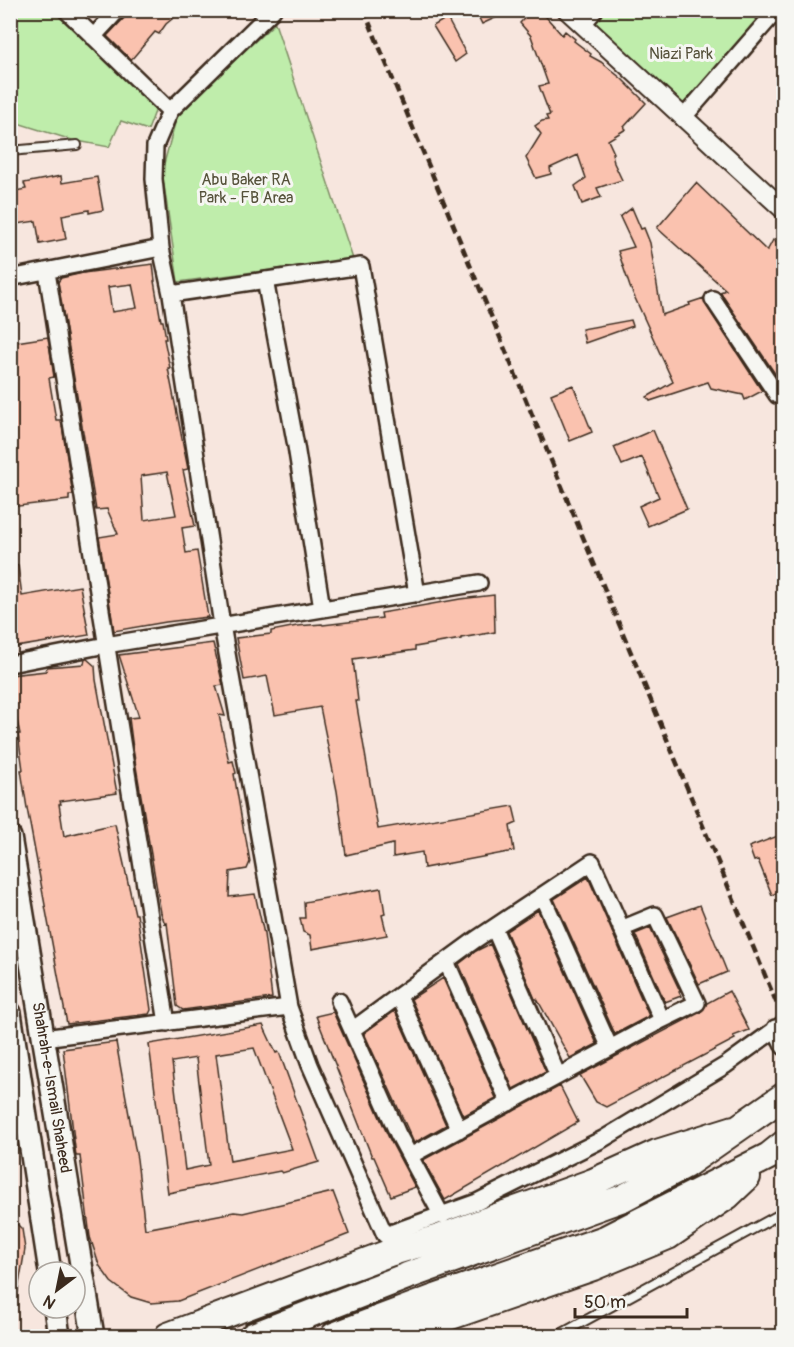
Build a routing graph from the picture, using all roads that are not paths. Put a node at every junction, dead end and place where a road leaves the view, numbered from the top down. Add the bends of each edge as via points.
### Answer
1 (66, 10) edge
2 (118, 10) edge
3 (273, 10) edge
4 (567, 10) edge
5 (595, 10) edge
6 (777, 10) edge
7 (583, 24) junction
8 (93, 37) junction
9 (170, 111) junction
10 (683, 118) junction
11 (77, 145) dead end
12 (10, 151) edge
13 (783, 210) edge
14 (161, 248) junction
15 (47, 272) junction
16 (10, 278) edge
17 (265, 280) junction
18 (171, 294) junction
19 (713, 299) dead end
20 (783, 393) edge
21 (479, 583) dead end
22 (417, 594) junction
23 (322, 608) junction
24 (222, 625) junction
25 (106, 645) junction
26 (10, 664) edge
27 (10, 837) edge
28 (542, 896) junction
29 (494, 928) junction
30 (621, 928) junction
31 (446, 961) junction
32 (399, 996) junction
33 (339, 1001) dead end
34 (289, 1007) junction
35 (10, 1012) edge
36 (662, 1020) junction
37 (167, 1023) junction
38 (779, 1025) edge
39 (352, 1030) junction
40 (43, 1038) junction
41 (13, 1043) edge
42 (783, 1047) edge
43 (610, 1048) junction
44 (558, 1076) junction
45 (783, 1096) edge
46 (509, 1103) junction
47 (734, 1129) junction
48 (459, 1130) junction
49 (776, 1150) edge
50 (410, 1156) junction
51 (783, 1212) edge
52 (442, 1216) junction
53 (48, 1260) edge
54 (57, 1320) edge
55 (59, 1336) edge
56 (93, 1336) edge
57 (168, 1336) edge
58 (253, 1336) edge
59 (334, 1336) edge
60 (393, 1336) edge
61 (557, 1336) edge

1 - 8 street
2 - 8 street
3 - 9 street
4 - 7 street
5 - 7 street
6 - 10 street
7 - 10 street
8 - 9 street
9 - 14 street via 155,146
10 - 13 street
11 - 12 lane
14 - 15 street
14 - 18 street
15 - 16 street
15 - 25 street
17 - 18 street
17 - 22 street via 361,266
17 - 23 street
18 - 24 street
19 - 20 street via 777,395
21 - 22 street
22 - 23 street
23 - 24 street
24 - 25 street
24 - 34 street
25 - 26 street
25 - 37 street
27 - 40 main road, Shahrah-e-Ismail Shaheed
28 - 29 street
28 - 30 street via 592,862
28 - 43 street
29 - 31 street
29 - 44 street
30 - 36 street
30 - 36 street via 655,915 697,1003
31 - 32 street
31 - 46 street
32 - 39 street
32 - 48 street
33 - 39 street
34 - 37 street
34 - 52 street via 310,1065 385,1235
35 - 41 main road, Shahrah-e-Ismail Shaheed
36 - 43 street
37 - 40 street
38 - 42 street
38 - 52 street via 726,1065 603,1139 477,1203
39 - 50 street
40 - 56 main road, Shahrah-e-Ismail Shaheed
41 - 53 main road, Shahrah-e-Ismail Shaheed
43 - 44 street
44 - 46 street
45 - 47 highway
46 - 48 street
47 - 57 highway via 657,1153 593,1182
47 - 58 highway via 685,1165 623,1198
48 - 50 street
49 - 59 highway via 605,1239
49 - 60 highway via 727,1196 668,1236 592,1267
50 - 52 street
51 - 61 lane
54 - 55 main road

